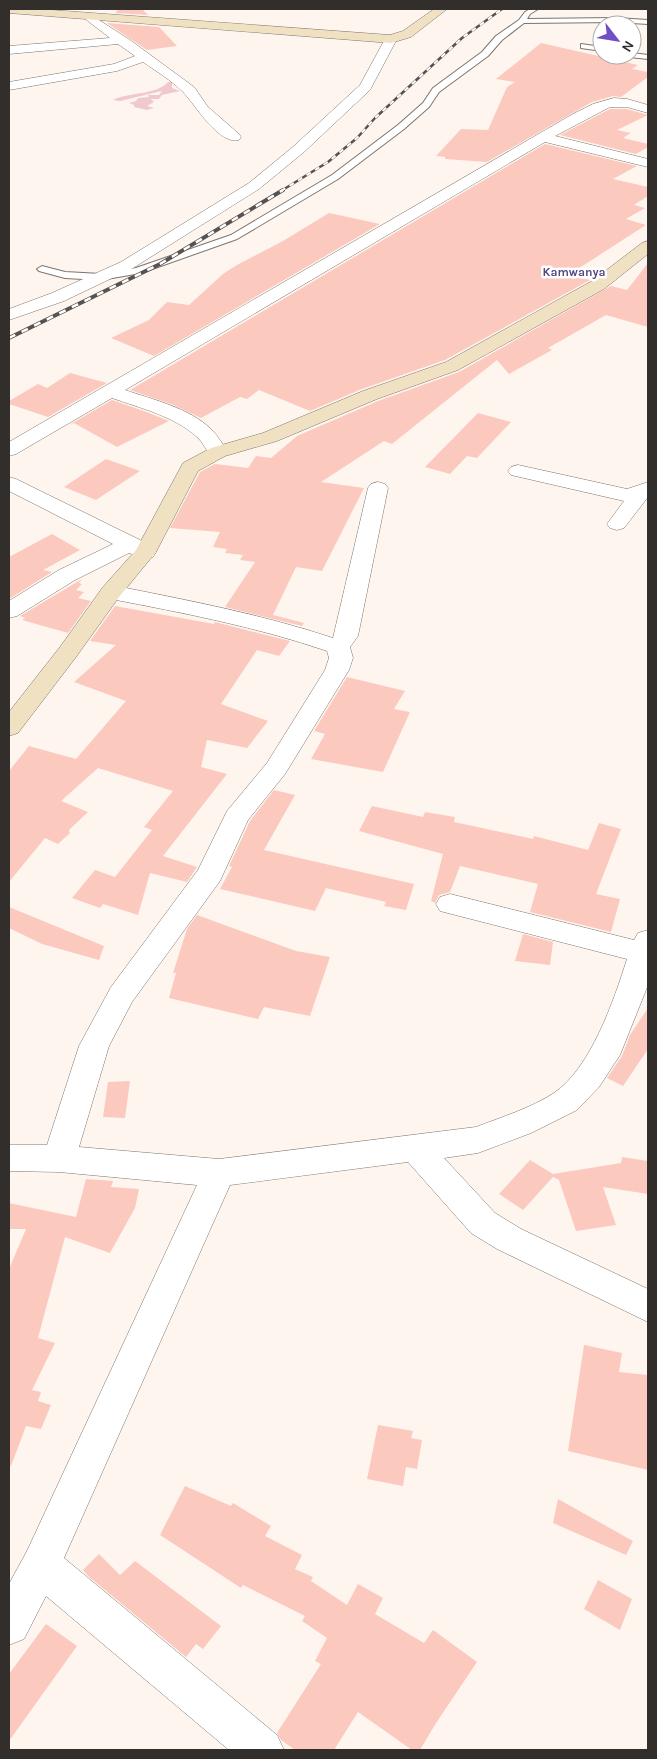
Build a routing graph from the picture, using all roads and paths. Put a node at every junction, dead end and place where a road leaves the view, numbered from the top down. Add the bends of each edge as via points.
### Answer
1 (441, 9) edge
2 (536, 9) edge
3 (9, 10) edge
4 (49, 11) edge
5 (88, 16) junction
6 (522, 21) junction
7 (648, 22) edge
8 (390, 39) junction
9 (126, 44) junction
10 (584, 46) dead end
11 (592, 47) edge
12 (9, 50) edge
13 (144, 57) junction
14 (9, 86) edge
15 (648, 109) edge
16 (234, 137) dead end
17 (543, 137) junction
18 (648, 163) edge
19 (648, 246) edge
20 (42, 269) dead end
21 (101, 277) junction
22 (9, 315) edge
23 (111, 390) junction
24 (9, 450) edge
25 (218, 452) junction
26 (518, 471) dead end
27 (9, 483) edge
28 (378, 488) dead end
29 (645, 490) edge
30 (617, 524) dead end
31 (138, 548) junction
32 (111, 592) junction
33 (9, 611) edge
34 (338, 647) junction
35 (9, 728) edge
36 (450, 904) dead end
37 (646, 946) edge
38 (641, 987) edge
39 (416, 1149) junction
40 (59, 1159) junction
41 (9, 1160) edge
42 (219, 1173) junction
43 (648, 1306) edge
44 (41, 1565) junction
45 (9, 1624) edge
46 (262, 1750) edge

1 - 8 main road via 407,34
2 - 6 lane via 527,13
3 - 4 main road
4 - 5 main road
5 - 8 main road
5 - 9 street
6 - 7 lane
6 - 21 lane via 499,38 485,54 436,90 426,105 401,127 335,177 292,204 234,237 206,248 138,271
8 - 21 street via 365,87 299,149 254,186 127,265
9 - 12 street via 119,40
9 - 13 street
10 - 11 lane
13 - 14 street via 117,67
13 - 16 street via 188,90 211,119
15 - 17 street via 623,102 608,103
17 - 18 street
17 - 23 street
19 - 25 main road via 598,285 452,366 370,395 270,437
20 - 21 lane via 65,275
21 - 22 street
23 - 24 street
23 - 25 street via 193,425 206,435
25 - 31 main road via 190,467
26 - 29 street via 627,495
27 - 31 street
28 - 34 street via 346,636
29 - 30 street
31 - 32 main road
31 - 33 street via 67,575
32 - 34 street via 216,613 298,633
32 - 35 main road
34 - 40 street via 341,658 337,670 313,710 276,768 236,817 210,874 121,995 94,1046
36 - 37 street
37 - 38 street
38 - 39 street via 605,1055 566,1101 478,1140
39 - 42 street
39 - 43 street via 482,1223
40 - 41 street
40 - 42 street
42 - 44 street
44 - 45 street
44 - 46 street

